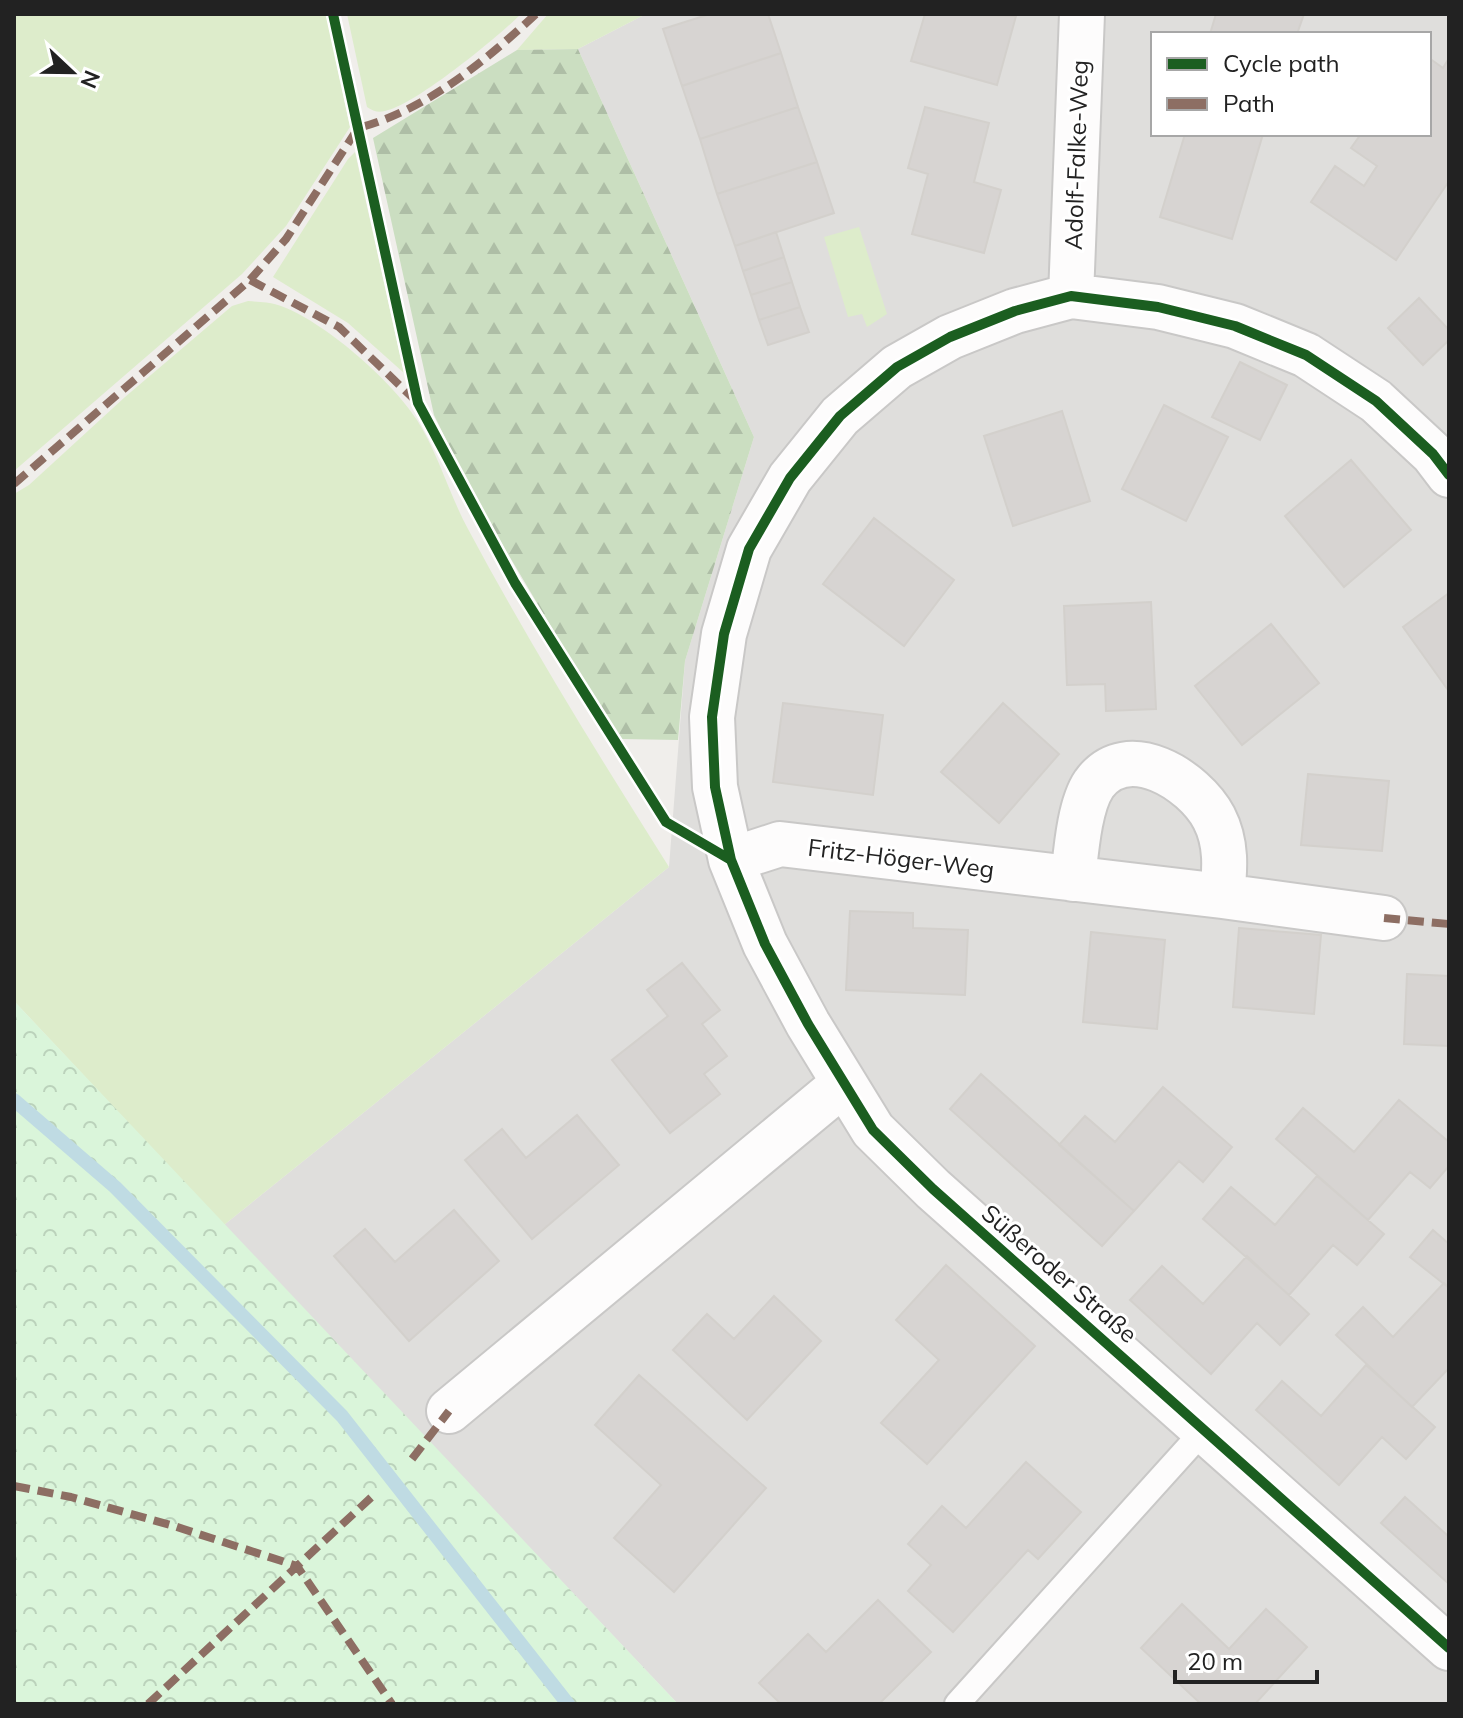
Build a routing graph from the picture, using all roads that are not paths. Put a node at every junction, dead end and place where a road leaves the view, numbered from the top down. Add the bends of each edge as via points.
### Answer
1 (1082, 14) edge
2 (1071, 296) junction
3 (1449, 475) edge
4 (731, 860) junction
5 (1073, 879) junction
6 (1222, 896) junction
7 (1384, 918) dead end
8 (843, 1084) junction
9 (449, 1411) dead end
10 (1205, 1429) junction
11 (1449, 1648) edge
12 (957, 1704) edge

1 - 2 street, Adolf-Falke-Weg
2 - 3 street via 1158,307 1235,326 1306,355 1376,401
2 - 4 street, Süßeroder Straße via 950,337 897,367 840,416 790,478 749,549 724,634 712,717 715,787
4 - 5 street, Fritz-Höger-Weg via 780,844
4 - 8 street, Süßeroder Straße via 765,944
5 - 6 street, Fritz-Höger-Weg
5 - 6 street via 1094,785 1107,771 1136,764 1166,771 1196,792 1214,818 1225,863
6 - 7 street, Fritz-Höger-Weg
8 - 9 street
8 - 10 street, Süßeroder Straße via 873,1130 933,1189
10 - 11 street, Süßeroder Straße
10 - 12 lane

